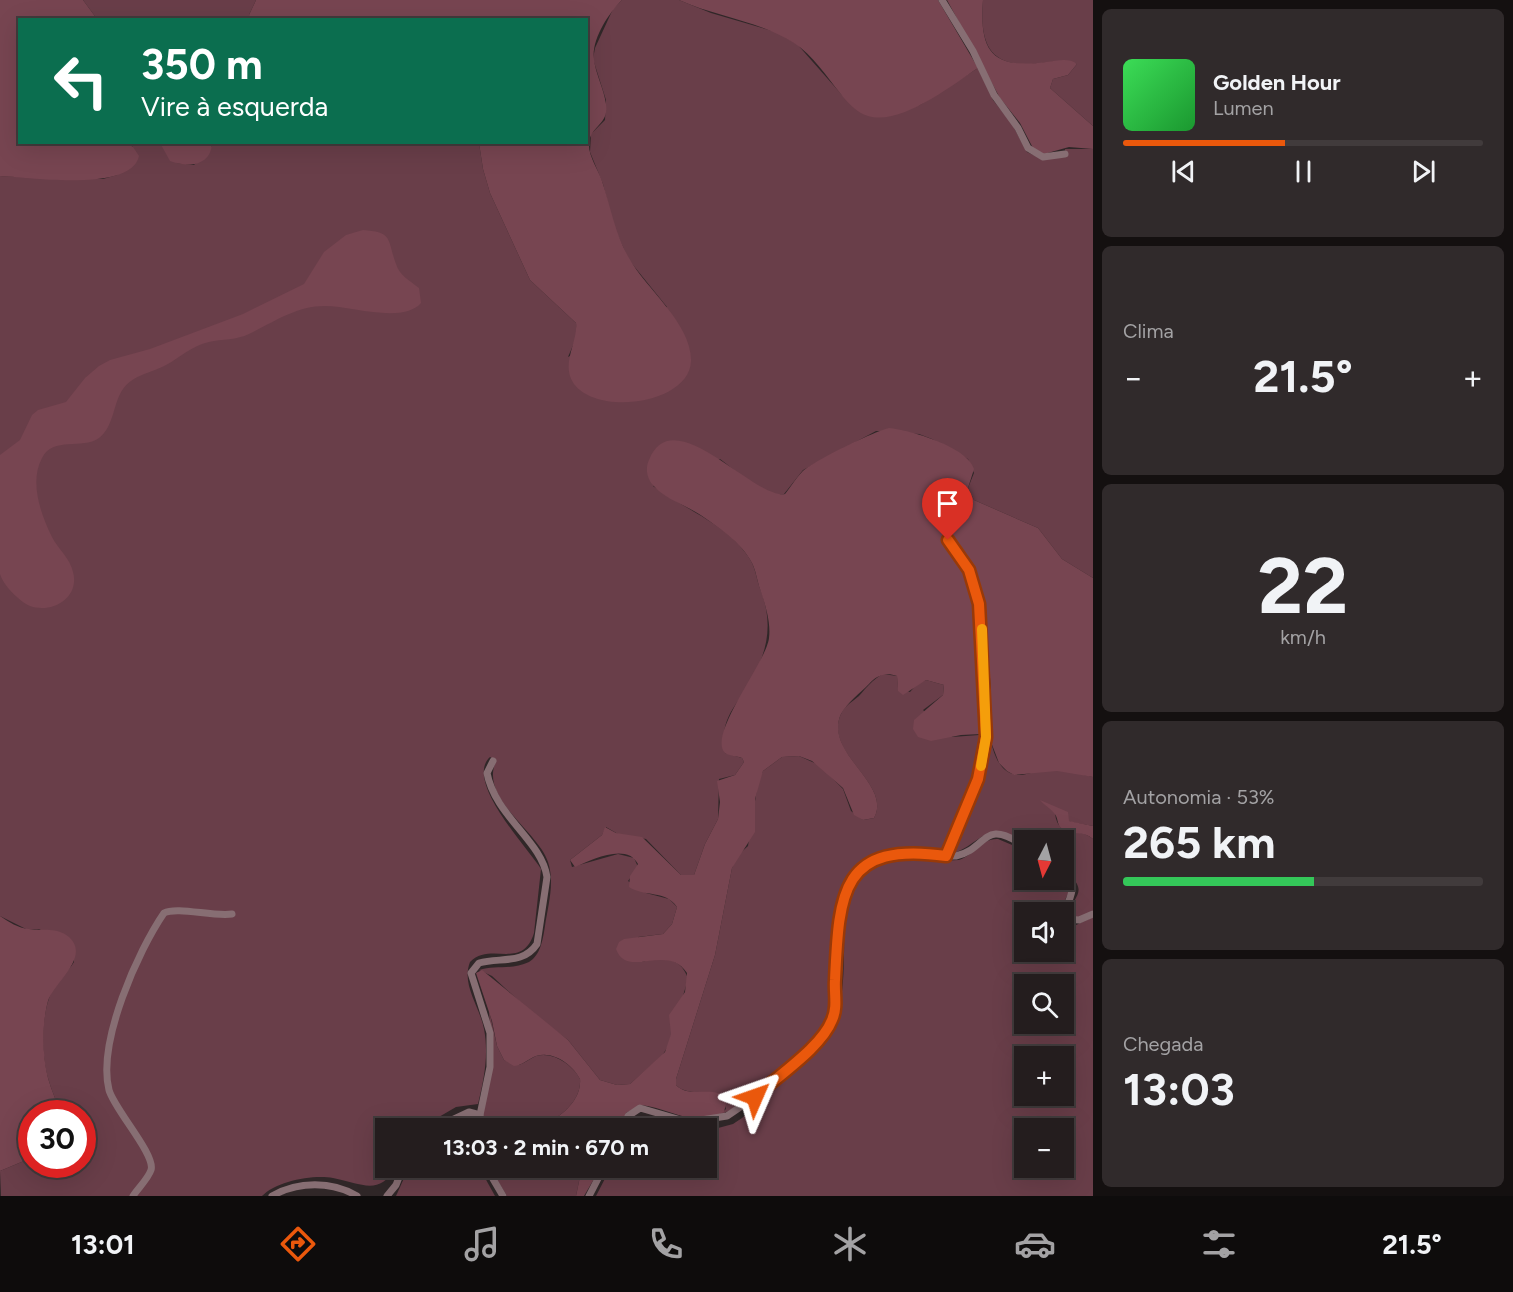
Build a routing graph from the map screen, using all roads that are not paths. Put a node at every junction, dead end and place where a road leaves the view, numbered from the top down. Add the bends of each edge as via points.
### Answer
1 (942, 0) edge
2 (1065, 154) dead end
3 (948, 540) dead end
4 (493, 761) dead end
5 (1014, 840) edge
6 (946, 856) junction
7 (232, 914) dead end
8 (1093, 914) edge
9 (1074, 921) edge
10 (480, 1115) junction
11 (454, 1118) edge
12 (480, 1118) edge
13 (627, 1118) edge
14 (673, 1118) edge
15 (717, 1118) edge
16 (399, 1178) edge
17 (492, 1178) edge
18 (598, 1178) edge
19 (132, 1196) edge
20 (272, 1196) edge
21 (357, 1196) edge
22 (387, 1196) edge
23 (503, 1196) edge
24 (589, 1196) edge

1 - 2 street via 1028,148 1043,157
3 - 6 street via 969,570 979,604 986,737 978,779
4 - 10 street via 487,773 494,797 535,851 547,877 537,944 532,951 518,959 479,963 471,973 490,1033 490,1067
5 - 6 street via 991,835 964,854
6 - 15 street via 909,852 883,856 853,879 841,903 834,983 836,1009 831,1022 812,1046 755,1097 733,1114
7 - 19 street via 176,910 164,913 126,987 112,1034 107,1073 118,1110 151,1160 151,1172
8 - 9 street
10 - 11 street via 464,1113
10 - 12 street
13 - 14 street via 640,1108
16 - 22 street
17 - 23 street
18 - 24 street
20 - 21 street via 291,1188 334,1185

